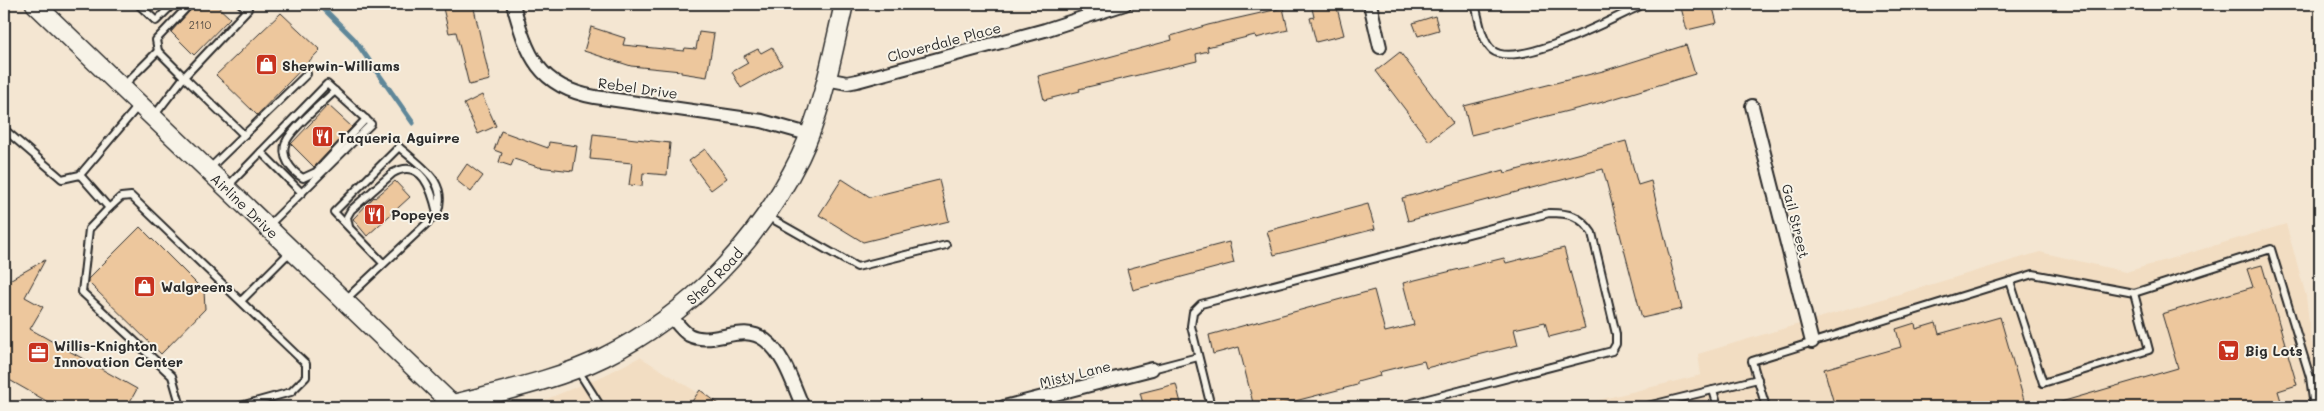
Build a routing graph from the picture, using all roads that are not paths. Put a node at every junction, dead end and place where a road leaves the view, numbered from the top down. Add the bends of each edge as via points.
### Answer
1 (138, 4) edge
2 (172, 4) edge
3 (190, 4) edge
4 (242, 4) edge
5 (513, 4) edge
6 (844, 4) edge
7 (1125, 4) edge
8 (1370, 4) edge
9 (1475, 4) edge
10 (40, 5) edge
11 (1638, 8) dead end
12 (1380, 47) dead end
13 (158, 51) junction
14 (308, 74) dead end
15 (184, 77) junction
16 (826, 79) junction
17 (122, 87) junction
18 (335, 91) junction
19 (140, 104) junction
20 (1752, 106) dead end
21 (153, 117) junction
22 (366, 119) junction
23 (4, 129) edge
24 (808, 134) junction
25 (244, 135) junction
26 (261, 152) junction
27 (208, 170) junction
28 (80, 175) junction
29 (227, 188) junction
30 (302, 193) junction
31 (109, 208) junction
32 (438, 214) junction
33 (766, 215) junction
34 (268, 227) junction
35 (350, 228) junction
36 (946, 245) dead end
37 (292, 250) junction
38 (383, 263) junction
39 (2010, 281) junction
40 (2134, 293) junction
41 (241, 301) junction
42 (344, 301) junction
43 (670, 315) junction
44 (1812, 342) junction
45 (1198, 358) junction
46 (576, 368) junction
47 (1152, 369) joint
48 (1758, 378) junction
49 (1713, 390) junction
50 (450, 406) edge
51 (181, 407) edge
52 (237, 407) edge
53 (601, 407) edge
54 (803, 407) edge
55 (1004, 407) edge
56 (1211, 407) edge
57 (1397, 407) edge
58 (1644, 407) edge
59 (1718, 407) edge
60 (1766, 407) edge
61 (2314, 407) edge

1 - 2 lane via 156,21
3 - 13 lane via 156,40
4 - 15 lane via 248,10
5 - 24 street, Rebel Drive via 530,55 545,75 563,89 762,121
6 - 16 street, Shed Road
7 - 16 street, Cloverdale Place via 1045,30 857,81
8 - 12 street
9 - 11 lane via 1486,42 1495,52 1510,55 1560,43
10 - 17 street, Airline Drive
13 - 15 lane
13 - 17 lane
14 - 25 lane
15 - 21 lane
15 - 25 lane
16 - 24 street, Shed Road
17 - 19 street, Airline Drive
18 - 22 lane
18 - 22 lane via 286,140 284,153 297,174 303,178 316,172
18 - 26 lane via 327,84
19 - 21 street, Airline Drive
19 - 28 lane
20 - 44 street, Gail Street
21 - 27 street, Airline Drive
22 - 30 lane via 371,124
23 - 28 lane via 62,180
24 - 33 street, Shed Road via 800,156
25 - 27 lane
26 - 29 lane
26 - 30 lane
27 - 29 street, Airline Drive
28 - 31 lane
29 - 34 street, Airline Drive
30 - 34 lane
31 - 41 lane via 121,197 131,196
31 - 51 lane via 89,230 82,292 172,376
32 - 35 lane via 431,190 422,176 409,168 401,169 351,210 347,217
32 - 35 lane via 439,185 399,147 334,212
32 - 38 lane
33 - 36 lane via 857,266
33 - 43 street, Shed Road via 711,281
34 - 37 street, Airline Drive
35 - 38 lane
37 - 41 lane
37 - 42 street, Airline Drive
38 - 42 lane
39 - 40 lane via 2033,274
39 - 40 lane via 2043,383 2149,350
39 - 44 lane
40 - 61 lane via 2271,249 2310,378
41 - 52 lane via 306,364 308,371 291,392
42 - 50 street, Airline Drive
43 - 46 street, Shed Road via 645,335
43 - 54 street via 690,335 702,338 745,332 765,339 780,357
44 - 48 lane via 1752,361
45 - 47 lane
45 - 56 lane
45 - 57 lane via 1192,316 1201,304 1549,213 1576,215 1586,224 1592,233 1616,334 1612,350
46 - 50 street, Shed Road
46 - 53 lane
47 - 55 street, Misty Lane
48 - 49 lane
48 - 60 lane
49 - 58 lane
49 - 59 lane

